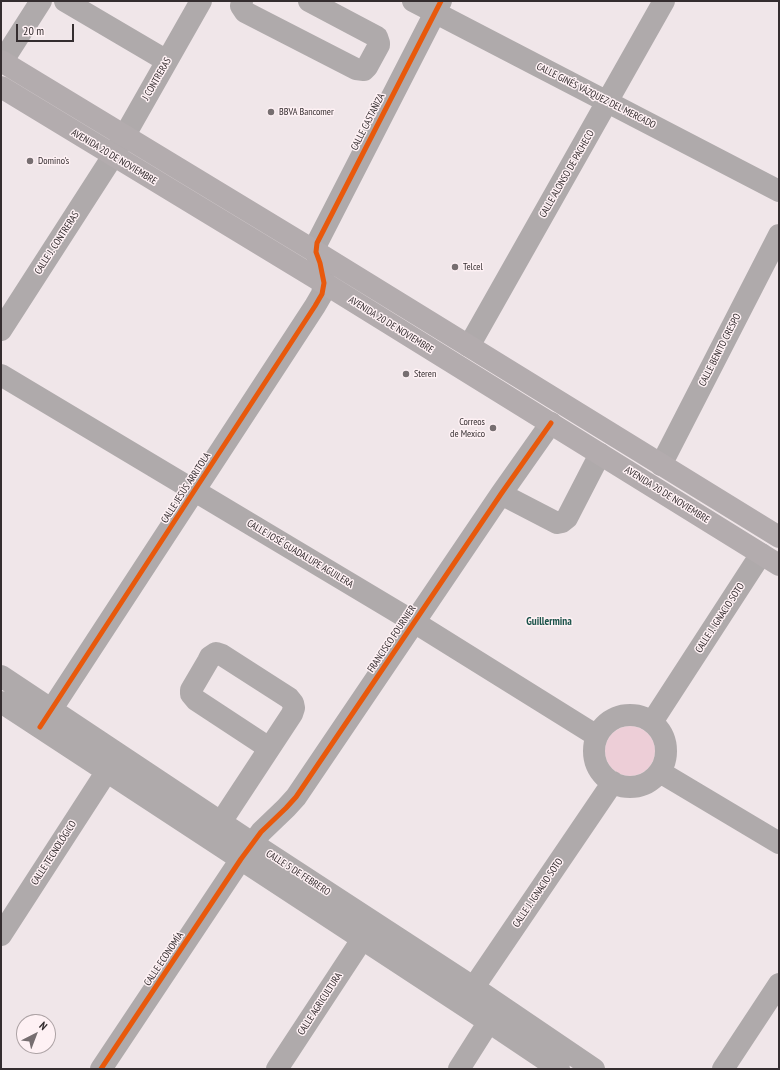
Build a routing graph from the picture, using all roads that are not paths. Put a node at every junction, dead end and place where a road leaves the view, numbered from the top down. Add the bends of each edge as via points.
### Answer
1 (41, 1) edge
2 (65, 1) edge
3 (201, 1) edge
4 (242, 1) edge
5 (309, 1) edge
6 (413, 1) edge
7 (664, 1) edge
8 (438, 7) edge
9 (167, 61) junction
10 (2, 62) edge
11 (1, 88) edge
12 (607, 102) junction
13 (124, 137) junction
14 (113, 156) junction
15 (779, 190) edge
16 (779, 235) edge
17 (316, 252) junction
18 (324, 283) junction
19 (1, 330) edge
20 (469, 346) junction
21 (1, 375) edge
22 (551, 423) junction
23 (600, 454) junction
24 (661, 465) junction
25 (194, 491) junction
26 (501, 494) junction
27 (779, 537) edge
28 (770, 560) edge
29 (414, 622) junction
30 (1, 676) edge
31 (1, 702) edge
32 (46, 719) junction
33 (652, 722) junction
34 (597, 736) junction
35 (269, 748) junction
36 (107, 772) junction
37 (660, 772) junction
38 (613, 782) junction
39 (221, 822) junction
40 (779, 843) edge
41 (247, 851) junction
42 (1, 935) edge
43 (363, 938) junction
44 (779, 984) edge
45 (468, 996) junction
46 (494, 1013) junction
47 (101, 1069) edge
48 (277, 1069) edge
49 (459, 1069) edge
50 (559, 1069) edge
51 (594, 1069) edge
52 (723, 1069) edge

1 - 10 street
2 - 9 street
3 - 9 street, J CONTRERAS
4 - 5 street via 241,6 245,12 356,69 364,70 379,46 377,37
6 - 8 street, CALLE GINÉS VÁZQUEZ DEL MERCADO
7 - 12 street, CALLE ALONSO DE PACHECO
8 - 12 street, CALLE GINÉS VÁZQUEZ DEL MERCADO
8 - 17 street, CALLE CASTAÑIZA via 320,235
9 - 13 street, J CONTRERAS
10 - 13 main road
11 - 14 main road, AVENIDA 20 DE NOVIEMBRE
12 - 15 street, CALLE GINÉS VÁZQUEZ DEL MERCADO
12 - 20 street, CALLE ALONSO DE PACHECO
13 - 14 street, J CONTRERAS
13 - 17 main road
14 - 18 main road, AVENIDA 20 DE NOVIEMBRE
14 - 19 street, CALLE J. CONTRERAS
16 - 24 street, CALLE BENITO CRESPO
17 - 18 street
17 - 20 main road
18 - 22 main road, AVENIDA 20 DE NOVIEMBRE
18 - 25 street, CALLE JESÚS ARRITOLA via 322,294 315,306
20 - 24 main road
21 - 25 street, CALLE JOSÉ GUADALUPE AGUILERA
22 - 23 main road, AVENIDA 20 DE NOVIEMBRE
22 - 26 street, FRANCISCO FOURNIER
23 - 26 street via 567,518 562,522 557,523
23 - 28 main road, AVENIDA 20 DE NOVIEMBRE
24 - 27 main road
25 - 29 street, CALLE JOSÉ GUADALUPE AGUILERA
25 - 32 street, CALLE JESÚS ARRITOLA
26 - 29 street, FRANCISCO FOURNIER
28 - 33 street, CALLE J. IGNACIO SOTO
29 - 34 street, CALLE JOSÉ GUADALUPE AGUILERA
29 - 41 street, FRANCISCO FOURNIER via 296,797 261,832
30 - 32 street, CALLE 5 DE FEBRERO
31 - 32 street, CALLE 5 DE FEBRERO
32 - 36 street, CALLE 5 DE FEBRERO
32 - 39 street, CALLE 5 DE FEBRERO
33 - 34 street via 632,715 621,716 611,720
33 - 37 street via 660,730 667,751
34 - 38 street via 594,754 596,762 600,770
35 - 35 street via 190,694 210,657 222,655 293,703 292,714
35 - 39 street
36 - 41 street, CALLE 5 DE FEBRERO
36 - 42 street, CALLE TECNOLÓGICO
37 - 38 street via 644,785 633,787
37 - 40 street
38 - 45 street, CALLE J. IGNACIO SOTO
39 - 41 street, CALLE 5 DE FEBRERO
41 - 43 street, CALLE 5 DE FEBRERO
41 - 45 street, CALLE 5 DE FEBRERO
41 - 47 street, CALLE ECONOMÍA
43 - 45 street, CALLE 5 DE FEBRERO
43 - 48 street, CALLE AGRICULTURA
44 - 52 street
45 - 46 street, CALLE 5 DE FEBRERO
46 - 49 street
46 - 50 street, CALLE 5 DE FEBRERO
46 - 51 street, CALLE 5 DE FEBRERO

